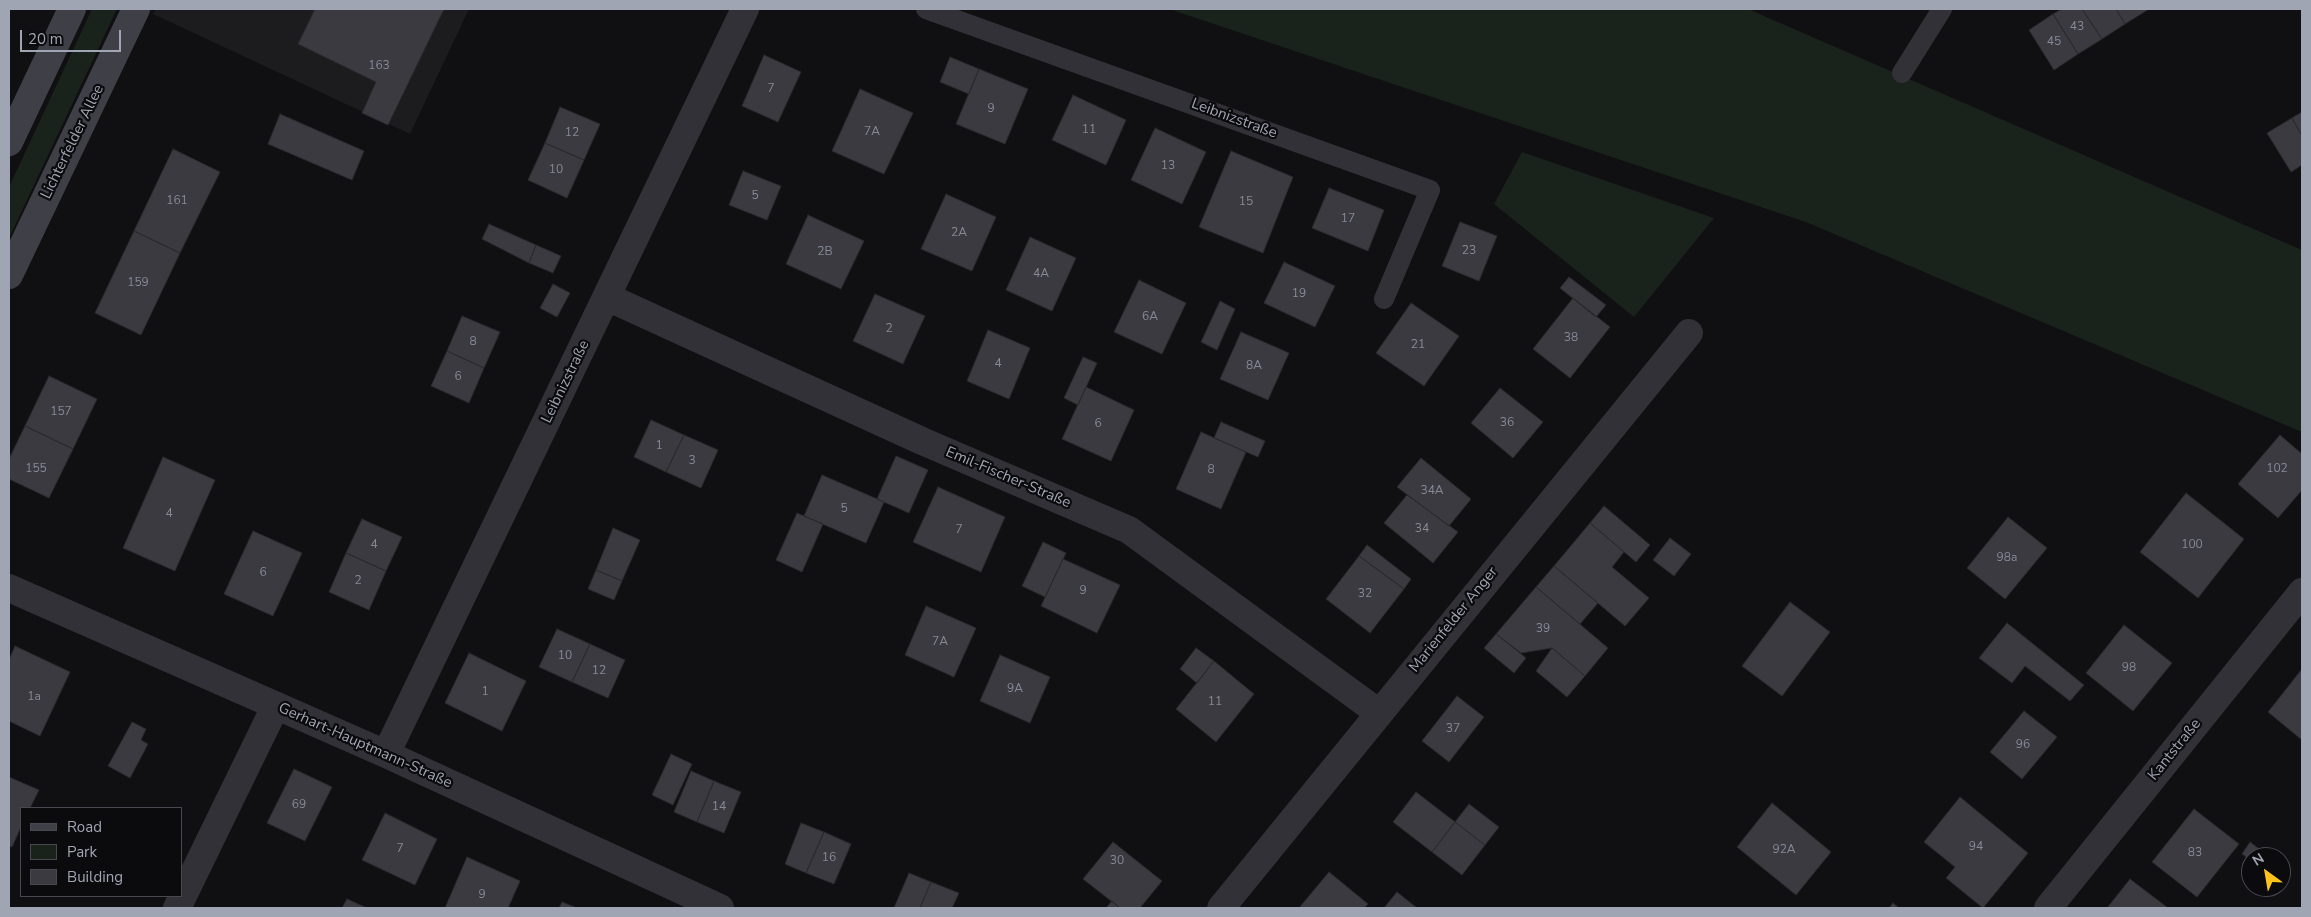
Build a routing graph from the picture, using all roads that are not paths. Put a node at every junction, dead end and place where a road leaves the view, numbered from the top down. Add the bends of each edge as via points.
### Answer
1 (72, 9) edge
2 (136, 9) edge
3 (745, 9) edge
4 (926, 9) edge
5 (1942, 9) edge
6 (1902, 73) dead end
7 (9, 142) edge
8 (9, 275) edge
9 (607, 296) junction
10 (1384, 298) dead end
11 (1689, 333) dead end
12 (9, 588) edge
13 (2302, 592) edge
14 (275, 707) junction
15 (1379, 713) junction
16 (386, 754) junction
17 (177, 908) edge
18 (720, 908) edge
19 (1221, 908) edge
20 (2048, 908) edge

1 - 7 main road
2 - 8 main road, Lichterfelder Allee
3 - 9 street, Leibnizstraße
4 - 10 lane, Leibnizstraße via 1430,190
5 - 6 lane
9 - 15 street, Emil-Fischer-Straße via 922,441 1129,530
9 - 16 street, Leibnizstraße
11 - 15 street, Marienfelder Anger
12 - 14 street, Gerhart-Hauptmann-Straße
13 - 20 street, Kantstraße
14 - 16 street, Gerhart-Hauptmann-Straße
14 - 17 street
15 - 19 street, Marienfelder Anger
16 - 18 street, Gerhart-Hauptmann-Straße

